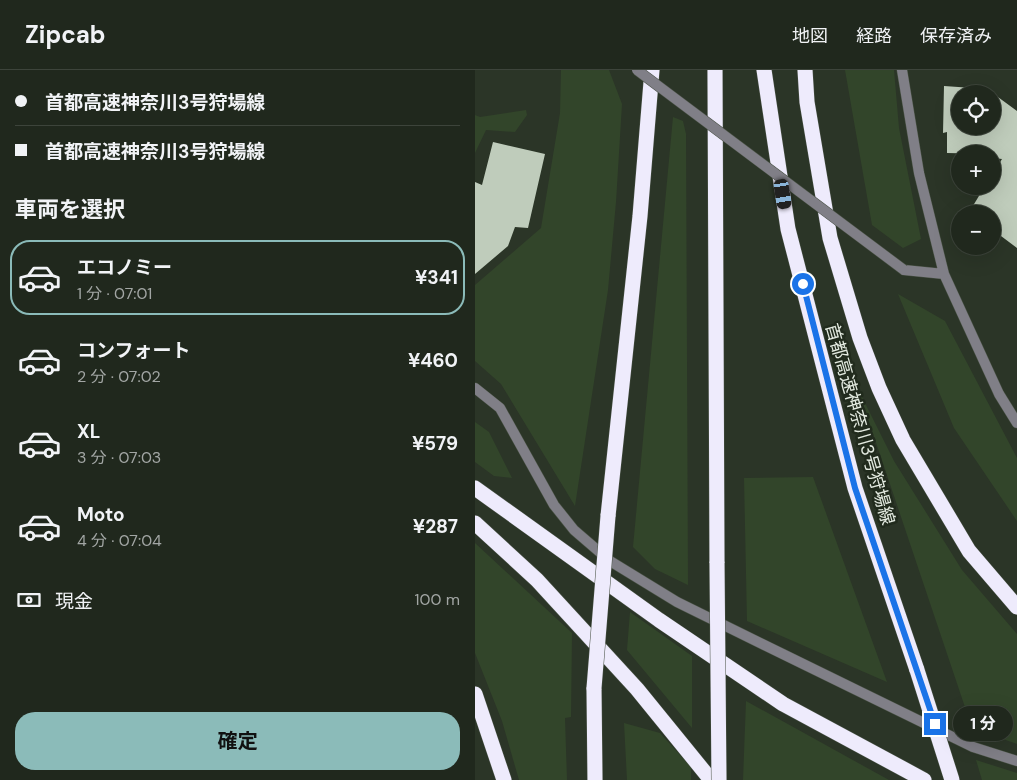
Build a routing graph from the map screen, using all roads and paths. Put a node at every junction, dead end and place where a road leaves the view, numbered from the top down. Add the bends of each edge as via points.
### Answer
1 (637, 70) edge
2 (652, 70) edge
3 (715, 70) edge
4 (764, 70) edge
5 (805, 70) edge
6 (902, 70) edge
7 (944, 274) junction
8 (475, 388) edge
9 (1016, 416) edge
10 (475, 488) edge
11 (475, 523) edge
12 (1017, 608) edge
13 (475, 694) edge
14 (1017, 762) edge
15 (504, 780) edge
16 (595, 780) edge
17 (711, 780) edge
18 (719, 780) edge
19 (924, 780) edge
20 (952, 780) edge

1 - 7 street, bridge via 904,270
2 - 16 highway, bridge via 594,688
3 - 18 highway, bridge
4 - 20 highway, 首都高速神奈川3号狩場線, bridge via 788,229 855,488
5 - 12 highway via 807,102 830,238 860,338 879,388 903,440 969,551
6 - 7 street via 919,173
7 - 9 street via 999,394
8 - 14 street via 500,408 555,505 574,530 610,560 677,602 973,747
10 - 19 highway via 783,704
11 - 17 highway via 544,587 637,689
13 - 15 highway

